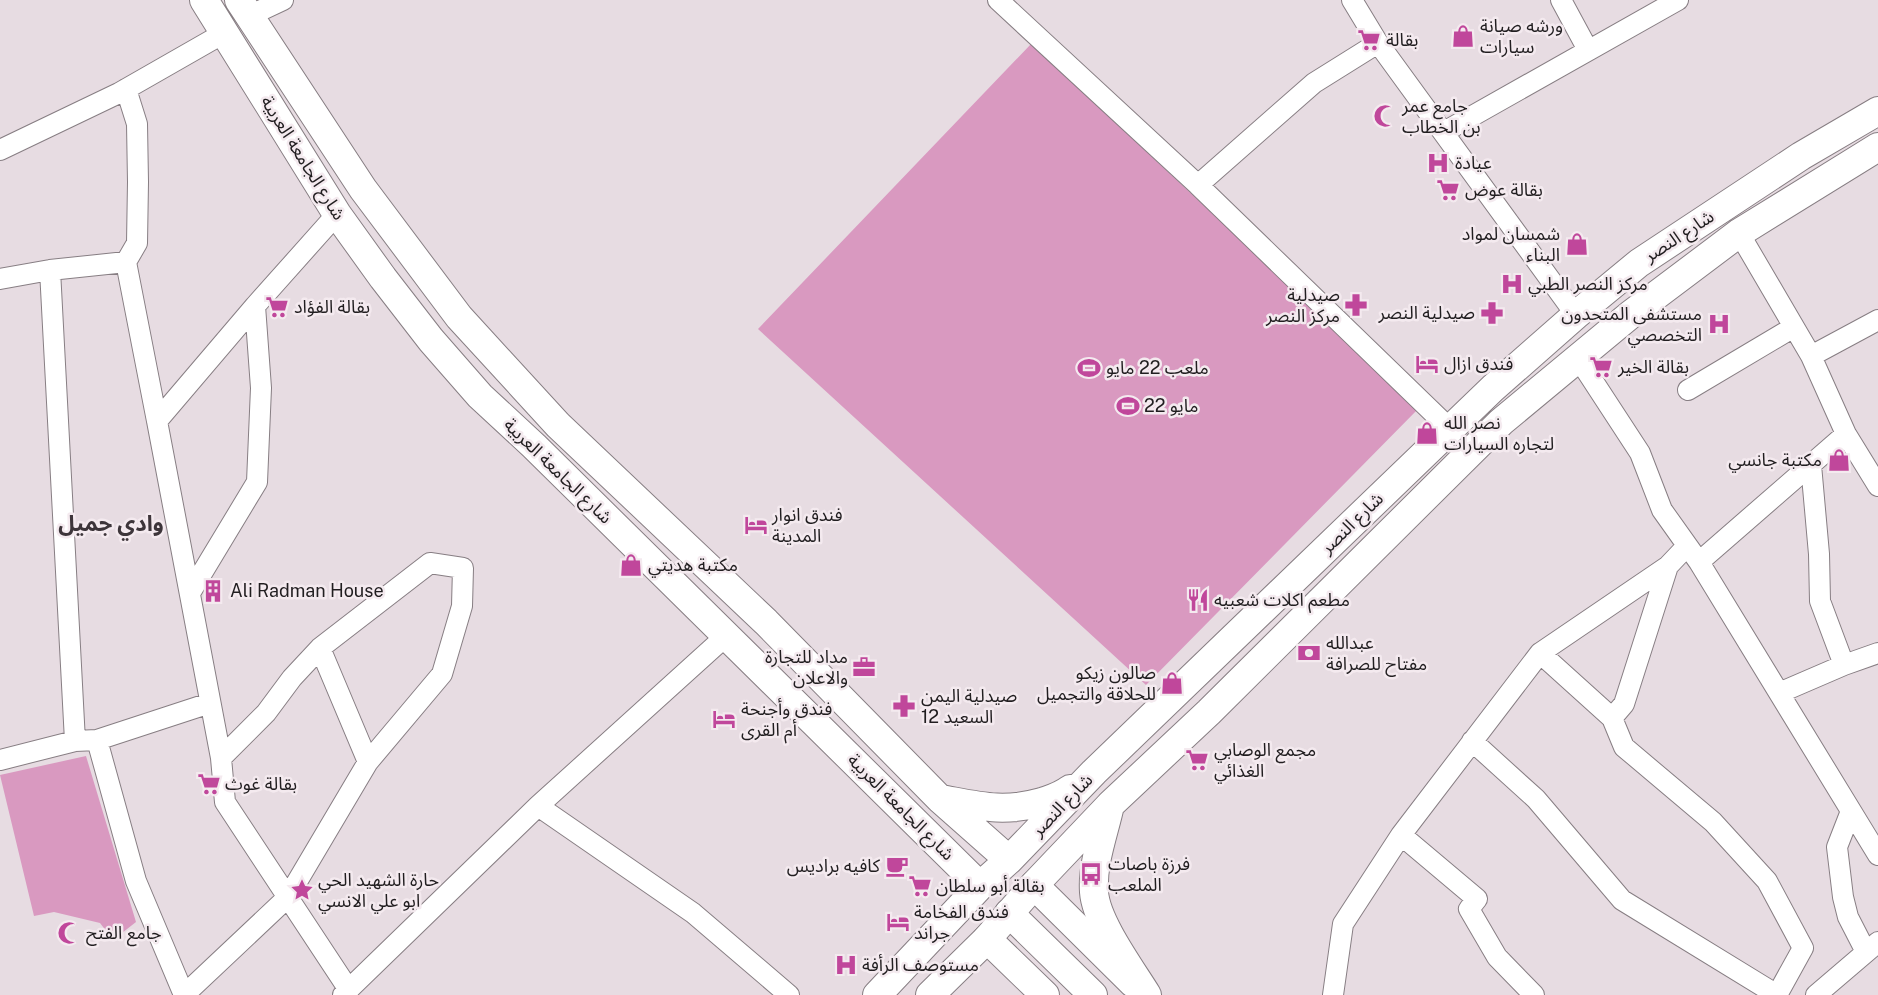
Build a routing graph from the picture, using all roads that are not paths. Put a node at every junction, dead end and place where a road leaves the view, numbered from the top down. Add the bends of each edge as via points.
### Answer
1 (204, 0) edge
2 (282, 0) edge
3 (998, 0) edge
4 (1352, 0) edge
5 (1561, 0) edge
6 (1678, 0) edge
7 (244, 8) edge
8 (224, 32) junction
9 (1378, 43) junction
10 (1588, 50) junction
11 (126, 89) junction
12 (1878, 111) edge
13 (1444, 132) junction
14 (0, 150) edge
15 (1875, 156) edge
16 (1198, 185) junction
17 (338, 214) junction
18 (1739, 233) junction
19 (126, 262) junction
20 (50, 270) junction
21 (0, 279) edge
22 (256, 306) junction
23 (1576, 315) junction
24 (1878, 320) edge
25 (1794, 327) junction
26 (1811, 356) junction
27 (1578, 358) junction
28 (1688, 390) dead end
29 (157, 421) junction
30 (1450, 429) junction
31 (1846, 434) junction
32 (1811, 465) junction
33 (1876, 477) edge
34 (1687, 546) junction
35 (1699, 562) junction
36 (1668, 566) junction
37 (190, 594) junction
38 (727, 635) junction
39 (320, 648) junction
40 (1540, 652) junction
41 (1878, 653) edge
42 (1844, 665) junction
43 (1199, 669) junction
44 (1778, 692) junction
45 (1225, 696) junction
46 (210, 703) junction
47 (1164, 703) junction
48 (1612, 718) junction
49 (1192, 728) junction
50 (97, 740) junction
51 (75, 741) junction
52 (1472, 741) junction
53 (221, 758) junction
54 (0, 760) edge
55 (368, 762) junction
56 (1094, 772) junction
57 (940, 799) junction
58 (1110, 804) junction
59 (538, 806) junction
60 (1851, 811) junction
61 (1401, 835) junction
62 (1878, 854) edge
63 (1008, 860) junction
64 (1034, 885) junction
65 (972, 895) junction
66 (288, 897) junction
67 (1009, 914) junction
68 (988, 939) junction
69 (1872, 947) edge
70 (346, 992) edge
71 (789, 995) edge
72 (877, 995) edge
73 (930, 995) edge
74 (1045, 995) edge
75 (1093, 995) edge
76 (1146, 995) edge
77 (1333, 995) edge
78 (1534, 995) edge
79 (1777, 995) edge
80 (1816, 995) edge

1 - 8 main road, شارع الجامعة العربية
2 - 7 street
3 - 16 street
4 - 9 street
5 - 10 street
6 - 10 street
7 - 57 main road, شارع الجامعة العربية via 364,189 459,317 558,426 766,622
8 - 11 street
8 - 17 main road, شارع الجامعة العربية
9 - 13 street
9 - 16 street via 1314,83
10 - 13 street
11 - 14 street
11 - 19 street via 137,124 138,182 137,243
12 - 23 main road, شارع النصر via 1801,156 1639,263
13 - 23 street
15 - 18 main road, شارع النصر
16 - 30 street
17 - 22 street
17 - 38 main road, شارع الجامعة العربية via 431,340 480,396
18 - 25 street
18 - 27 main road, شارع النصر
19 - 20 street
19 - 29 street
20 - 21 street
20 - 51 street
22 - 29 street
22 - 37 street via 261,388 257,482
23 - 30 main road, شارع النصر
24 - 26 street
25 - 26 street
25 - 28 street
26 - 31 street
27 - 34 street via 1640,454 1662,510
27 - 45 main road, شارع النصر via 1501,422
29 - 37 street
30 - 43 main road, شارع النصر
31 - 32 street
31 - 33 street
32 - 35 street
32 - 42 street via 1820,601
34 - 35 street
34 - 36 street
35 - 44 street
36 - 40 street
36 - 48 street via 1624,704
37 - 46 street
38 - 59 street
38 - 65 main road, شارع الجامعة العربية via 915,821 955,882
39 - 53 street via 266,713
39 - 55 street
39 - 55 street via 430,563 464,568 462,606 442,674
40 - 48 street
40 - 52 street
41 - 42 street
42 - 44 street
43 - 45 main road via 1201,684 1206,690
43 - 47 main road, شارع النصر
44 - 60 street
45 - 49 main road, شارع النصر
46 - 50 street
46 - 53 street
47 - 49 main road via 1185,714
47 - 56 main road, شارع النصر
48 - 79 street via 1624,747 1713,822 1767,881 1803,948
49 - 58 main road, شارع النصر
50 - 51 street
50 - 66 street via 136,881 184,995
51 - 54 street
52 - 61 street
52 - 79 street via 1536,799 1622,900
53 - 66 street via 225,802
55 - 66 street
56 - 57 main road via 1061,796 1026,806 1004,809
56 - 63 main road, شارع النصر
57 - 63 main road, شارع الجامعة العربية
58 - 64 main road, شارع النصر
58 - 76 main road via 1096,865 1094,893 1103,923
59 - 70 street
59 - 71 street via 693,914
60 - 62 street
60 - 69 street via 1837,847 1843,897 1848,917
61 - 77 street via 1343,924
61 - 78 street via 1476,899 1468,909 1497,957
63 - 65 main road, شارع النصر
64 - 67 main road, شارع النصر
64 - 76 main road
65 - 72 main road, شارع النصر
66 - 70 street
67 - 68 main road, شارع النصر
67 - 75 main road
68 - 73 main road, شارع النصر
68 - 74 main road
69 - 80 street

